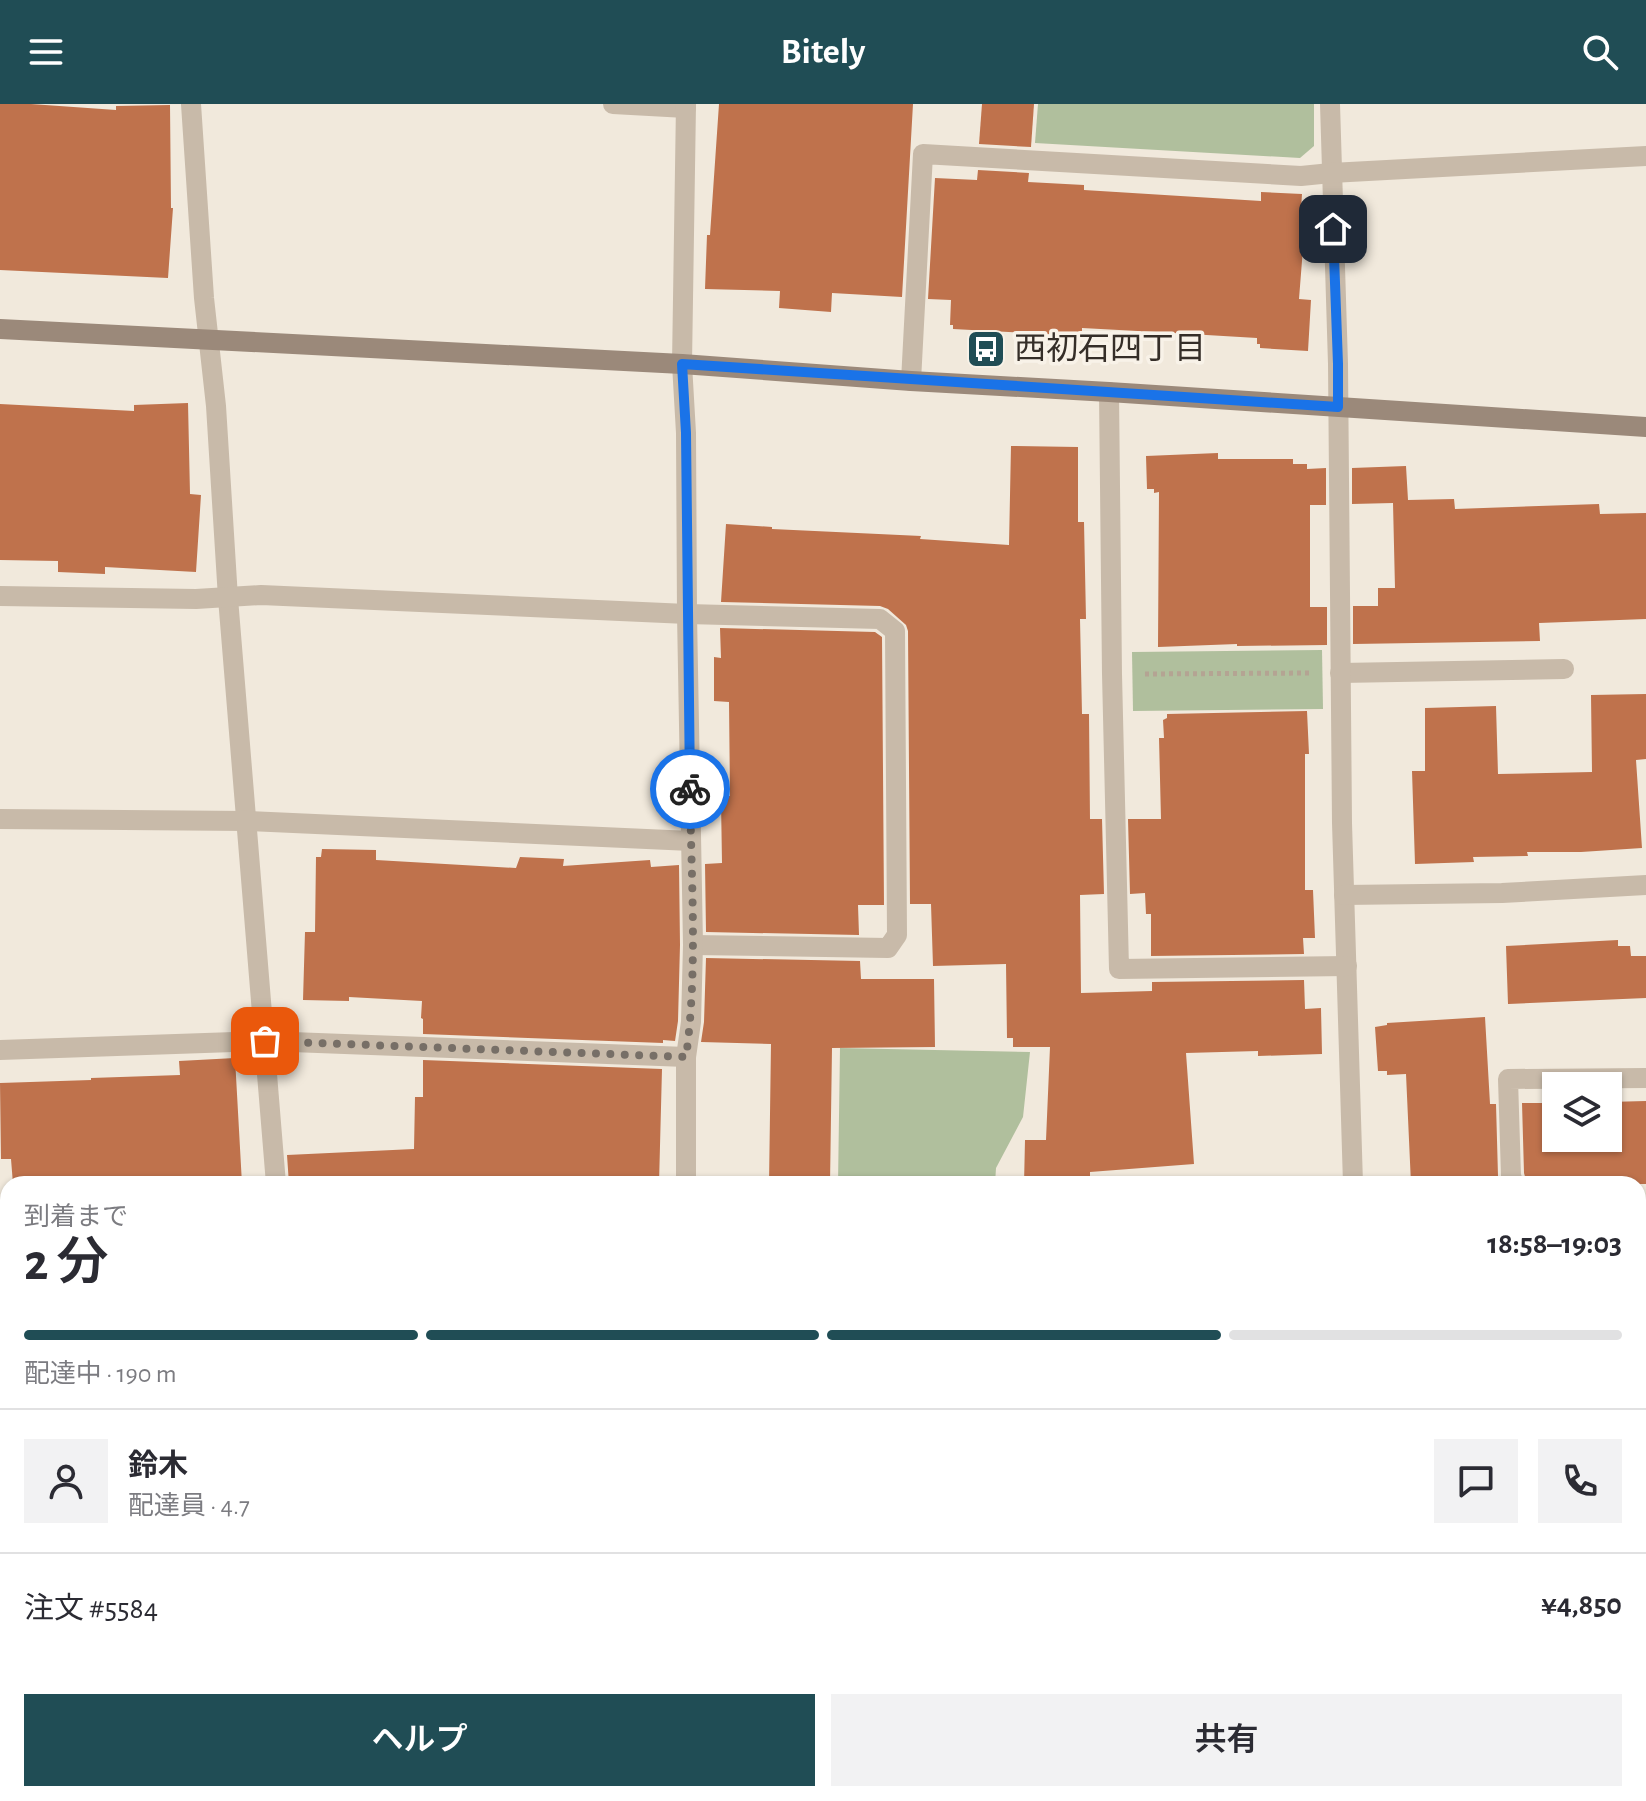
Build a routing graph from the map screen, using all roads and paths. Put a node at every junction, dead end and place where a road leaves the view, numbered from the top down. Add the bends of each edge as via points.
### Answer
1 (191, 104) edge
2 (613, 104) edge
3 (1330, 104) edge
4 (686, 106) edge
5 (1646, 156) edge
6 (1331, 173) junction
7 (0, 329) edge
8 (210, 340) junction
9 (682, 364) junction
10 (911, 381) junction
11 (1109, 392) junction
12 (1338, 407) junction
13 (1646, 427) edge
14 (0, 596) edge
15 (228, 598) junction
16 (687, 614) junction
17 (1564, 669) dead end
18 (1340, 673) junction
19 (1112, 674) junction
20 (0, 819) edge
21 (248, 821) junction
22 (691, 841) junction
23 (1646, 885) edge
24 (1344, 895) junction
25 (693, 945) junction
26 (1347, 966) junction
27 (265, 1041) junction
28 (0, 1050) edge
29 (686, 1057) junction
30 (1646, 1078) edge
31 (275, 1176) edge
32 (686, 1176) edge
33 (1353, 1176) edge
34 (1511, 1176) edge

1 - 8 street
2 - 4 street
3 - 6 street
4 - 9 street
5 - 6 street
6 - 10 street via 1301,176 923,154
6 - 12 street
7 - 8 street
8 - 9 street
8 - 15 street
9 - 10 street
9 - 16 street
10 - 11 street
11 - 12 street
11 - 19 street
12 - 13 street
12 - 18 street
14 - 15 street
15 - 16 street via 261,595
15 - 21 street
16 - 22 street
16 - 25 street via 880,619 895,631 897,935 888,948
17 - 18 street
18 - 19 path
18 - 24 street
19 - 26 street via 1119,969
20 - 21 street
21 - 22 street
21 - 27 street
22 - 25 street
23 - 24 street
24 - 26 street
25 - 29 street
26 - 33 street
27 - 28 street
27 - 29 street
27 - 31 street
29 - 32 street
30 - 34 street via 1508,1079

